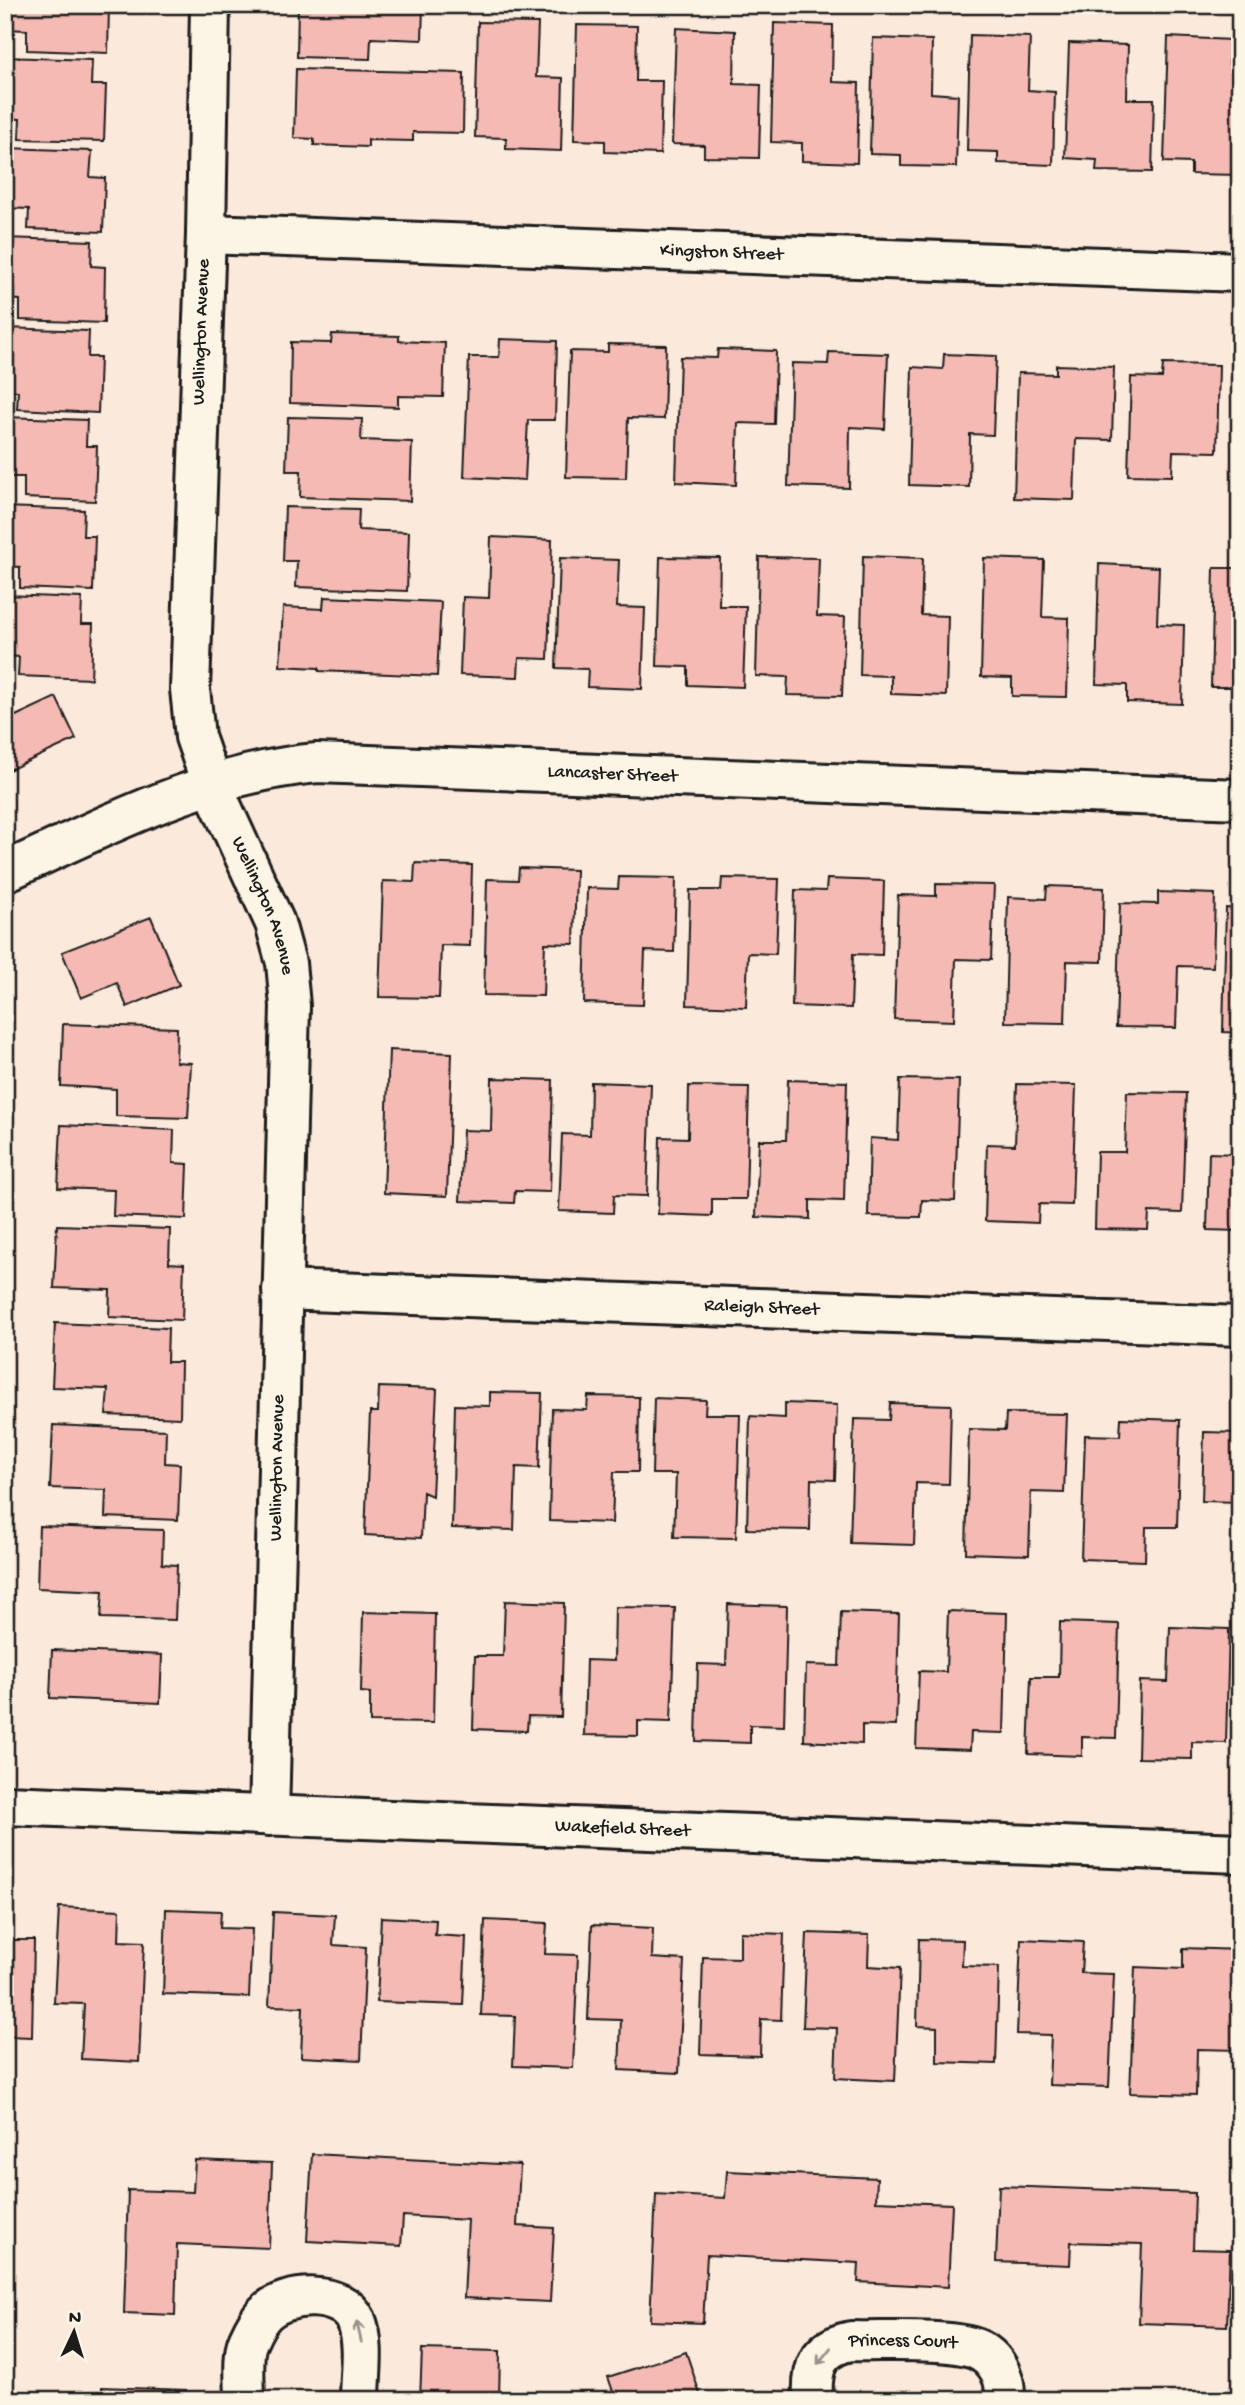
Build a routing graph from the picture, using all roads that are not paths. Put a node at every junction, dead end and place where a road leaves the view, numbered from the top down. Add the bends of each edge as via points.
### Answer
1 (210, 5) edge
2 (206, 234) junction
3 (1240, 272) edge
4 (211, 783) junction
5 (1240, 799) edge
6 (5, 872) edge
7 (282, 1290) junction
8 (1240, 1326) edge
9 (5, 1805) edge
10 (269, 1816) junction
11 (1240, 1853) edge
12 (1004, 2397) edge
13 (245, 2400) edge
14 (360, 2400) edge
15 (813, 2400) edge

1 - 2 street, Wellington Avenue
2 - 3 street, Kingston Street
2 - 4 street, Wellington Avenue via 190,689 195,737
4 - 5 street, Lancaster Street via 317,763
4 - 6 street, Lancaster Street
4 - 7 street, Wellington Avenue via 275,923 286,963 290,1049
7 - 8 street, Raleigh Street
7 - 10 street, Wellington Avenue
9 - 10 street, Wakefield Street
10 - 11 street, Wakefield Street
12 -> 15 street, Princess Court via 1003,2375 977,2349 957,2343 851,2341 834,2344 822,2356 814,2370
14 -> 13 street via 361,2336 354,2316 341,2302 304,2298 265,2313 246,2344

